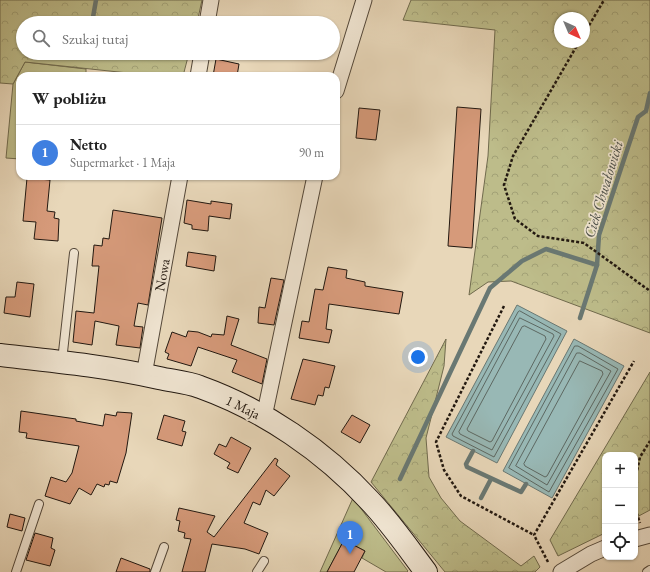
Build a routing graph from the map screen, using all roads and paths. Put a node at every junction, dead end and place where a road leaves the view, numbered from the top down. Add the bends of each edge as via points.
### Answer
1 (211, 0) edge
2 (364, 0) edge
3 (604, 0) edge
4 (208, 16) edge
5 (590, 24) edge
6 (576, 48) edge
7 (201, 60) edge
8 (199, 72) edge
9 (340, 78) edge
10 (179, 180) edge
11 (314, 180) edge
12 (74, 253) dead end
13 (650, 292) edge
14 (504, 306) dead end
15 (0, 355) edge
16 (634, 361) dead end
17 (62, 362) junction
18 (144, 374) junction
19 (264, 417) junction
20 (650, 441) edge
21 (638, 466) edge
22 (39, 504) dead end
23 (534, 535) junction
24 (650, 535) edge
25 (638, 539) edge
26 (164, 547) dead end
27 (602, 549) edge
28 (264, 561) dead end
29 (548, 562) dead end
30 (650, 570) edge
31 (16, 572) edge
32 (155, 572) edge
33 (256, 572) edge
34 (426, 572) edge
35 (561, 572) edge
36 (647, 572) edge

1 - 4 street
2 - 9 street
3 - 5 path
6 - 13 path via 513,156 504,186 515,220 526,228 538,236 584,243
7 - 8 street
10 - 18 street, Nowa
11 - 19 street
12 - 17 lane
14 - 23 path via 436,442 444,470 461,496
15 - 17 main road, 1 Maja
16 - 23 path
17 - 18 main road, 1 Maja
18 - 19 main road, 1 Maja via 199,387 243,405
19 - 34 main road, 1 Maja via 293,435 340,471 370,501
20 - 21 path via 640,457
22 - 31 lane
23 - 29 path
24 - 25 street
26 - 32 lane
27 - 35 street
28 - 33 lane
30 - 36 lane

